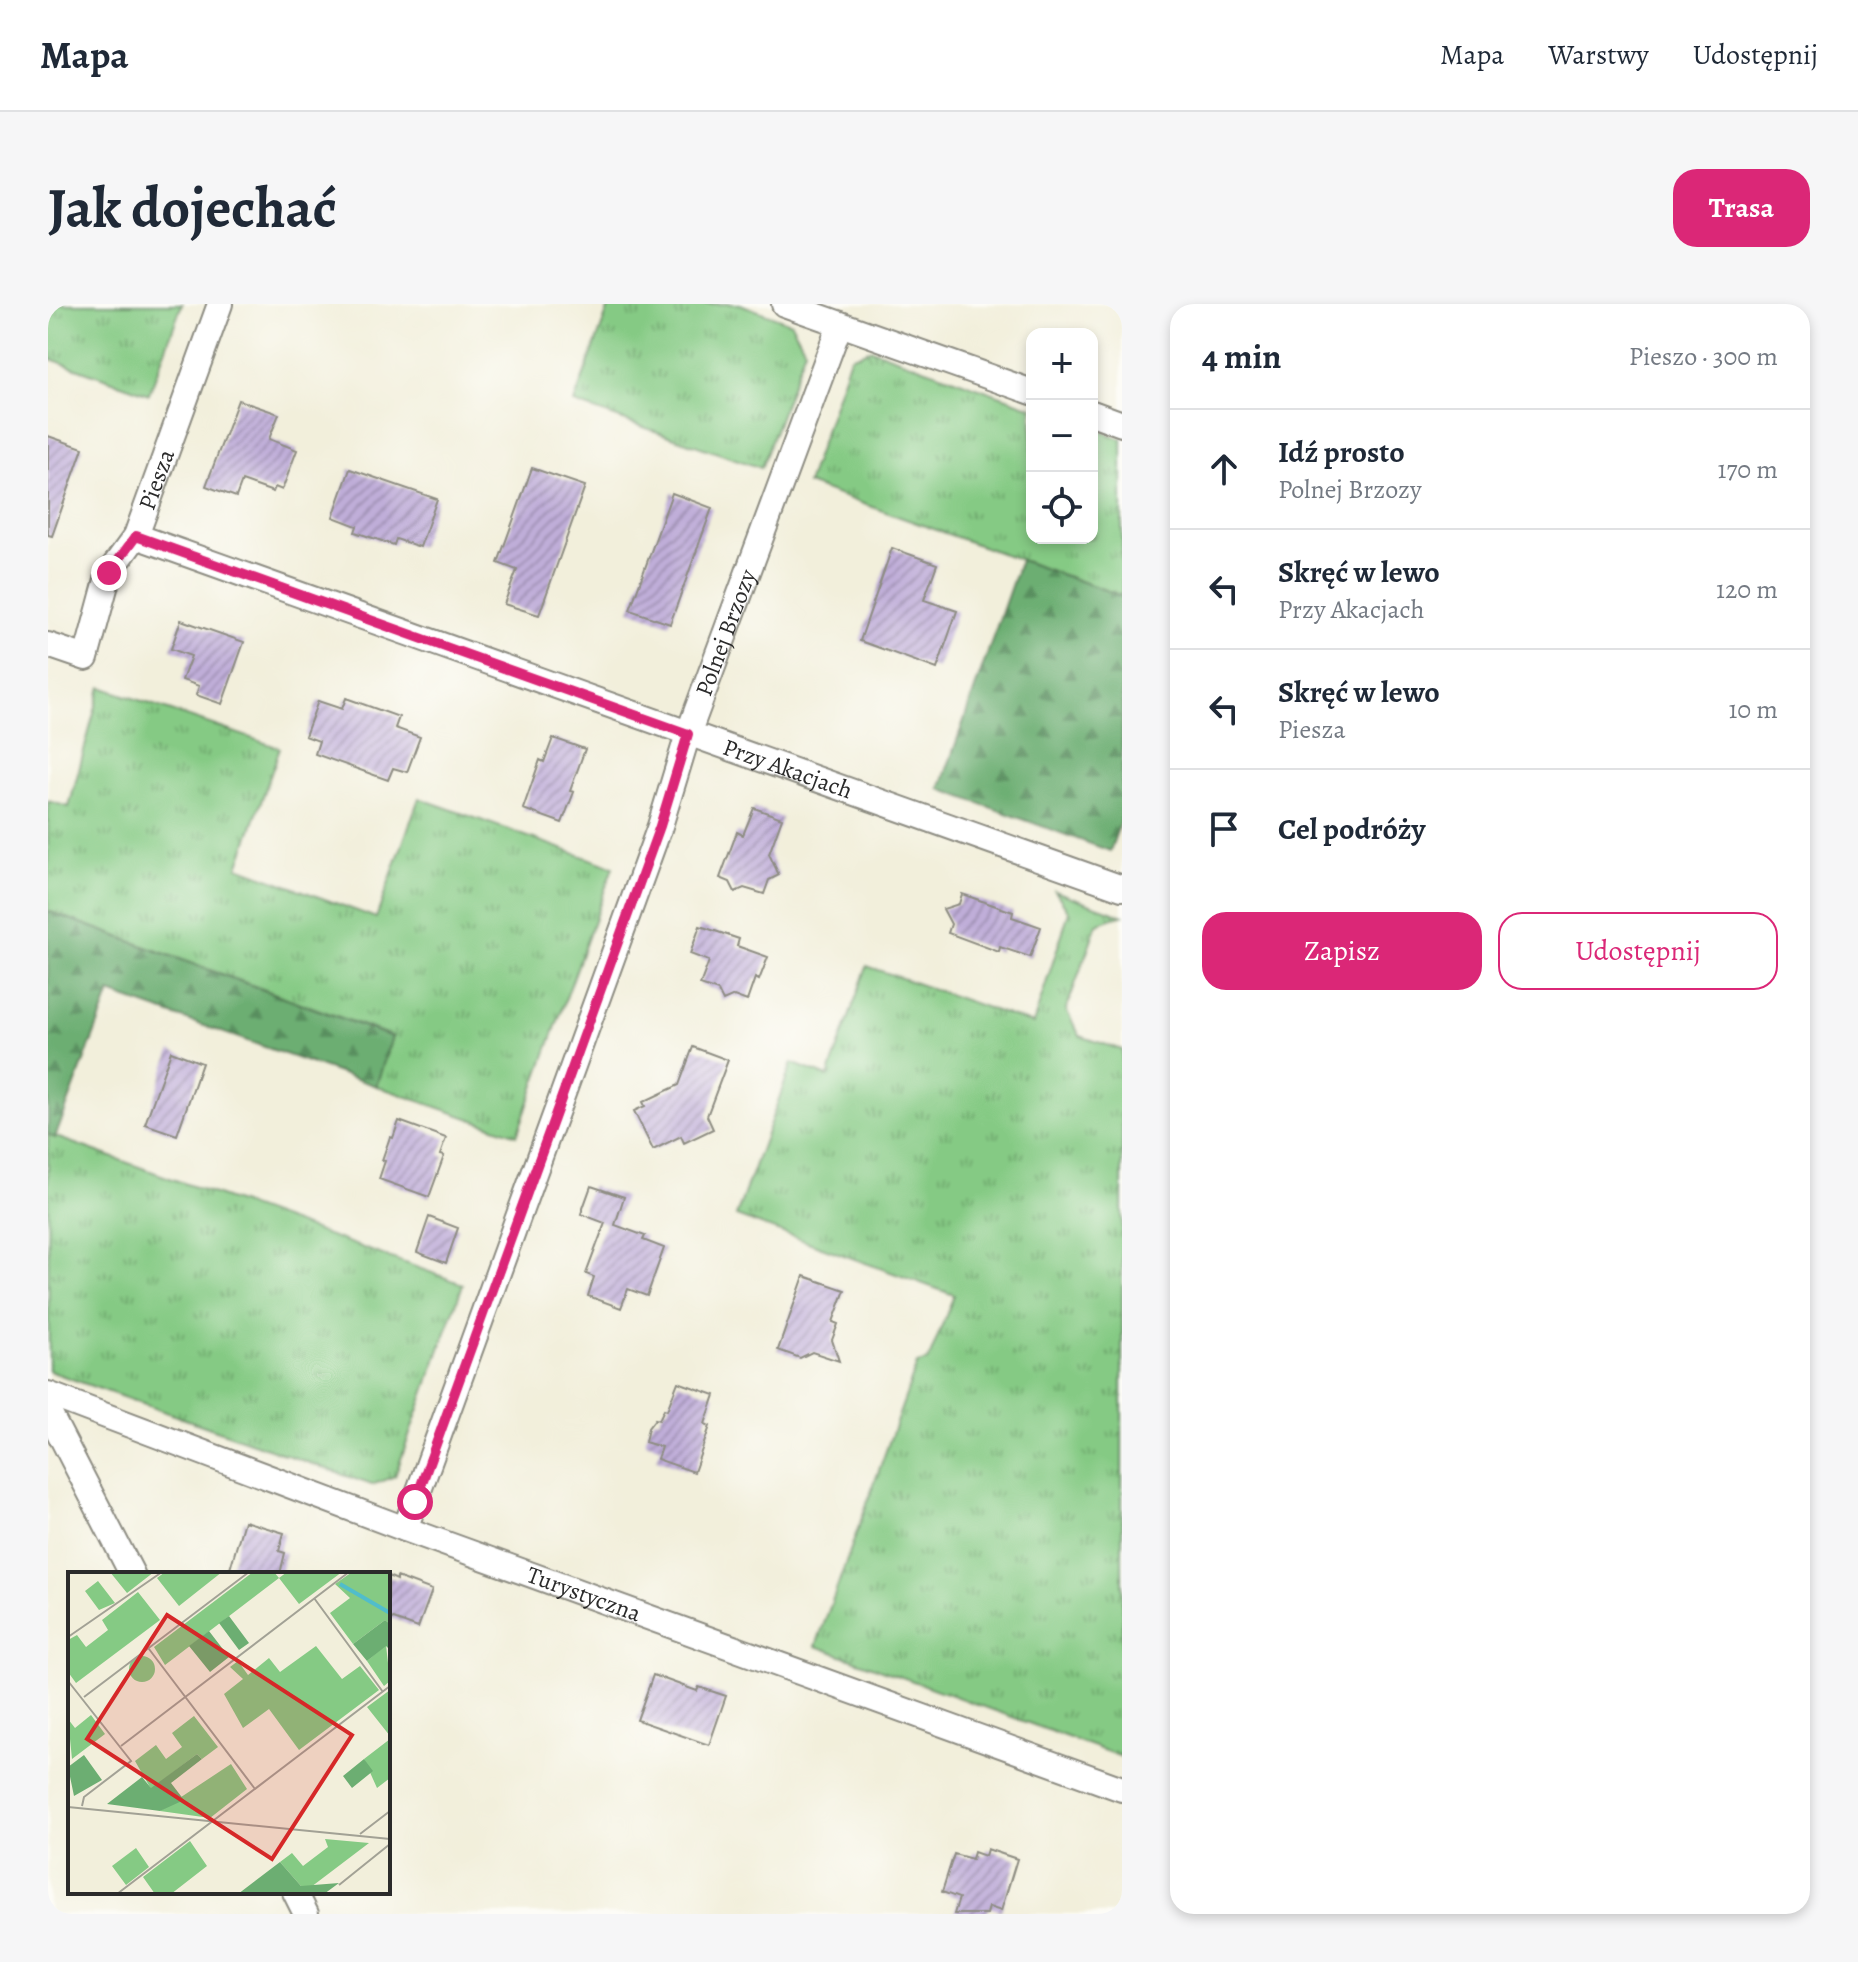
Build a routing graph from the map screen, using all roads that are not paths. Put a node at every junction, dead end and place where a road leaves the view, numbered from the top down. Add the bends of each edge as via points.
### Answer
1 (220, 304) edge
2 (784, 304) edge
3 (840, 324) junction
4 (1026, 390) edge
5 (1098, 415) edge
6 (1122, 424) edge
7 (136, 536) junction
8 (48, 645) edge
9 (688, 734) junction
10 (1122, 888) edge
11 (48, 1394) edge
12 (48, 1411) edge
13 (405, 1529) junction
14 (131, 1572) edge
15 (1122, 1789) edge
16 (296, 1894) edge
17 (306, 1914) edge

1 - 7 street, Piesza
2 - 3 street
3 - 4 street
3 - 9 street, Polnej Brzozy
5 - 6 street
7 - 8 street, Piesza via 109,573 86,658
7 - 9 street, Przy Akacjach
9 - 10 street, Przy Akacjach
9 - 13 street, Polnej Brzozy via 660,826
11 - 13 street, Turystyczna
12 - 14 street
13 - 15 street, Turystyczna
16 - 17 street

